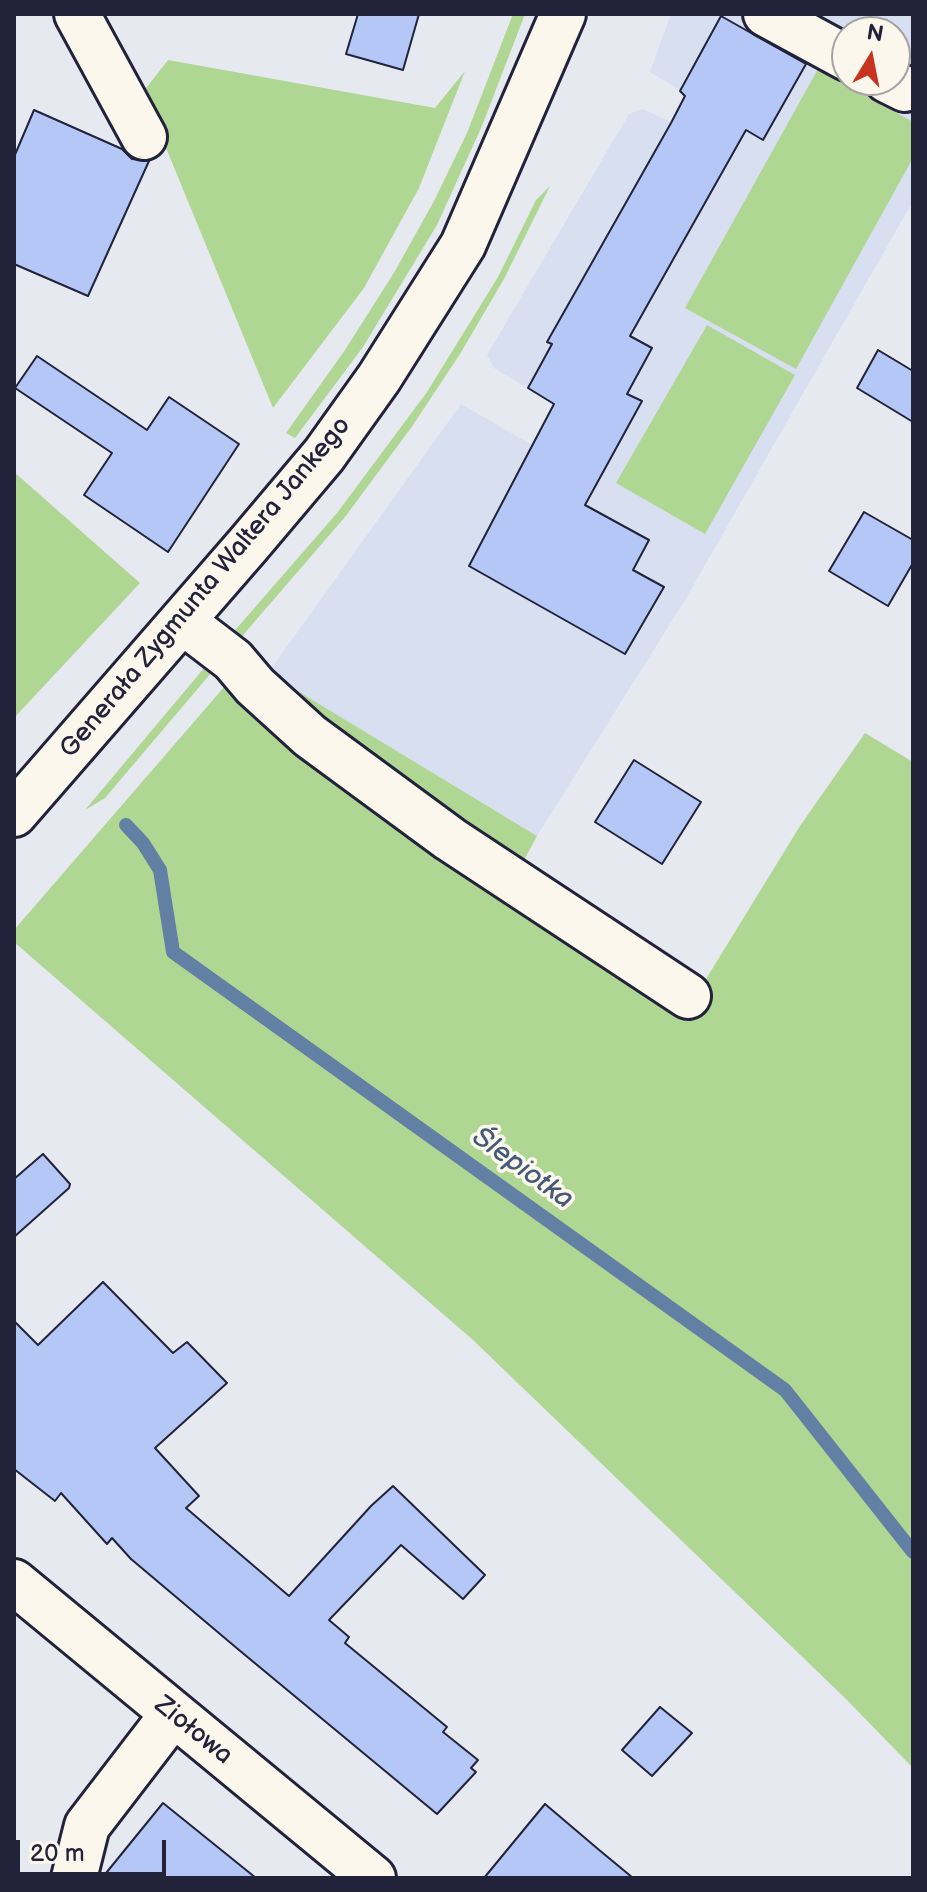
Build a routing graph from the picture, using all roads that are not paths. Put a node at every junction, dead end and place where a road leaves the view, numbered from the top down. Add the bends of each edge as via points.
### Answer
1 (77, 14) edge
2 (563, 14) edge
3 (766, 14) edge
4 (831, 49) edge
5 (144, 137) dead end
6 (182, 621) junction
7 (14, 814) edge
8 (688, 996) dead end
9 (14, 1582) edge
10 (173, 1714) junction
11 (74, 1878) edge
12 (373, 1878) edge

1 - 5 street
2 - 6 street, Generała Zygmunta Waltera Jankego via 463,245 324,455
3 - 4 street
6 - 7 street, Generała Zygmunta Waltera Jankego
6 - 8 street via 233,660 310,736 450,839
9 - 10 street, Ziołowa
10 - 11 street via 87,1826
10 - 12 street, Ziołowa

